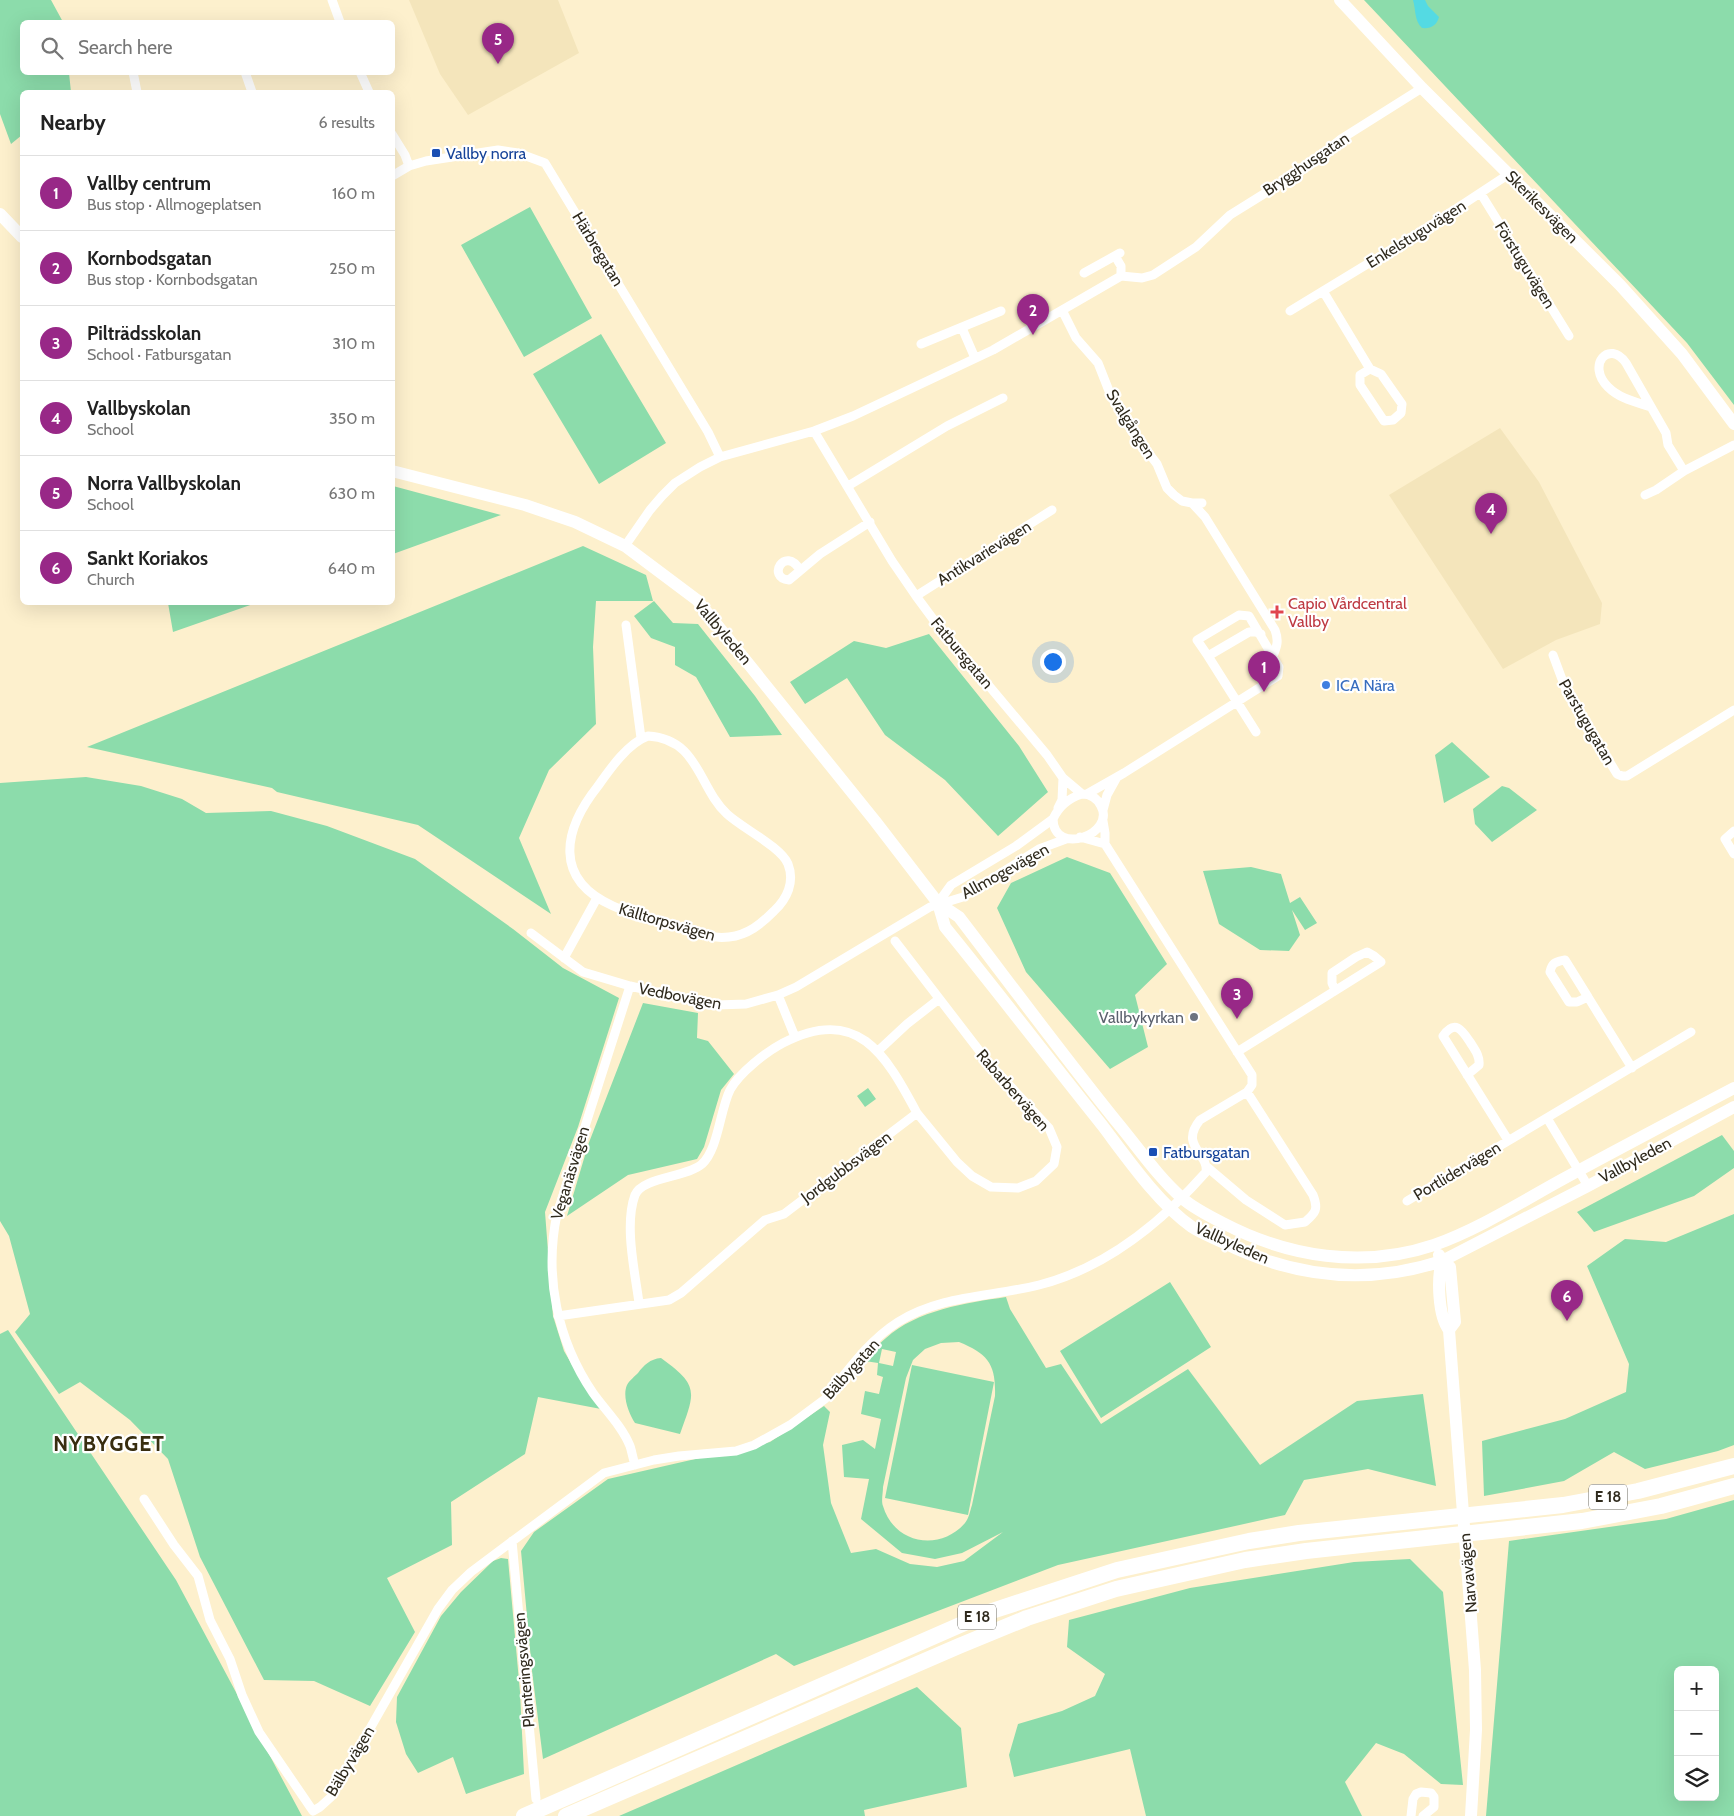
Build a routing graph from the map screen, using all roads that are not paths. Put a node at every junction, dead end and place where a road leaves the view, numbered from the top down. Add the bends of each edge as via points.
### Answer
1 (332, 0) edge
2 (1340, 0) edge
3 (339, 20) edge
4 (134, 75) edge
5 (246, 75) edge
6 (361, 75) edge
7 (1422, 88) junction
8 (137, 90) edge
9 (251, 90) edge
10 (367, 90) edge
11 (395, 139) edge
12 (409, 166) junction
13 (395, 174) edge
14 (1509, 174) junction
15 (1481, 194) junction
16 (0, 214) edge
17 (20, 235) edge
18 (1084, 273) dead end
19 (1122, 276) junction
20 (1322, 291) junction
21 (1062, 310) junction
22 (1001, 311) dead end
23 (1290, 311) dead end
24 (962, 328) junction
25 (1569, 336) dead end
26 (921, 344) dead end
27 (975, 358) junction
28 (1370, 368) junction
29 (1002, 398) dead end
30 (1650, 407) junction
31 (1734, 424) edge
32 (814, 431) junction
33 (1734, 445) edge
34 (720, 457) junction
35 (1684, 471) junction
36 (395, 472) edge
37 (848, 486) junction
38 (1645, 495) dead end
39 (1192, 503) junction
40 (1202, 503) dead end
41 (1052, 510) dead end
42 (870, 522) junction
43 (625, 546) junction
44 (800, 570) dead end
45 (916, 596) junction
46 (626, 625) dead end
47 (1261, 634) junction
48 (1552, 655) dead end
49 (1208, 656) junction
50 (1273, 656) junction
51 (1236, 702) junction
52 (1734, 710) edge
53 (1256, 732) dead end
54 (641, 738) junction
55 (1117, 777) junction
56 (1063, 778) junction
57 (1084, 794) junction
58 (1103, 810) junction
59 (1054, 816) junction
60 (1102, 821) junction
61 (1734, 831) edge
62 (1080, 837) junction
63 (1066, 839) junction
64 (1105, 844) junction
65 (1734, 854) edge
66 (598, 898) junction
67 (938, 903) junction
68 (530, 933) dead end
69 (895, 941) dead end
70 (564, 958) junction
71 (630, 986) junction
72 (1333, 992) junction
73 (778, 996) junction
74 (1588, 997) junction
75 (939, 999) junction
76 (1691, 1032) dead end
77 (795, 1037) junction
78 (878, 1051) junction
79 (1237, 1052) junction
80 (1632, 1068) junction
81 (1467, 1075) junction
82 (1734, 1088) edge
83 (1246, 1092) junction
84 (1734, 1107) edge
85 (917, 1113) junction
86 (1548, 1118) junction
87 (1508, 1140) junction
88 (1207, 1167) junction
89 (1579, 1170) junction
90 (1588, 1186) junction
91 (1182, 1199) junction
92 (1407, 1201) dead end
93 (1170, 1208) junction
94 (1435, 1244) junction
95 (1442, 1261) junction
96 (1415, 1268) junction
97 (1439, 1286) junction
98 (639, 1303) junction
99 (558, 1316) junction
100 (1449, 1330) junction
101 (635, 1465) junction
102 (1734, 1466) edge
103 (604, 1473) joint
104 (1734, 1486) edge
105 (144, 1498) dead end
106 (512, 1541) junction
107 (536, 1799) dead end
108 (524, 1816) edge
109 (566, 1816) edge
110 (1411, 1816) edge
111 (1423, 1816) edge
112 (1471, 1816) edge

1 - 3 street
2 - 7 main road, Skerikesvägen
4 - 8 street
5 - 9 street
6 - 10 street
7 - 14 main road, Skerikesvägen
7 - 19 street, Brygghusgatan via 1230,215 1196,247 1153,275 1142,278
11 - 12 street
12 - 13 street, Härbregatan
12 - 34 street, Härbregatan via 498,150 545,163
14 - 15 street, Enkelstuguvägen
14 - 31 main road, Skerikesvägen via 1652,319
15 - 20 street, Enkelstuguvägen
15 - 25 street, Förstuguvägen
16 - 17 main road
18 - 19 street via 1117,255
19 - 21 street
20 - 23 street, Enkelstuguvägen
20 - 28 street
21 - 27 street
21 - 39 street, Svalgången via 1076,338 1098,364 1111,396 1131,430 1157,464 1167,488 1182,501
22 - 24 street
24 - 26 street
24 - 27 street
27 - 32 street via 862,412
28 - 28 street via 1381,374 1402,404 1401,413 1393,420 1384,421 1360,385 1360,375
29 - 37 street via 947,426
30 - 30 street via 1622,357 1613,354 1603,357 1598,368 1607,387 1622,397
30 - 35 street
32 - 34 street
32 - 37 street, Fatbursgatan
33 - 35 street
34 - 43 street via 675,483 650,510
35 - 38 street
36 - 43 main road, Vallbyleden via 556,515
37 - 42 street, Fatbursgatan
39 - 40 street, Svalgången
39 - 50 street, Svalgången via 1205,517 1275,630 1278,645
41 - 45 street, Antikvarievägen
42 - 44 street
42 - 45 street, Fatbursgatan
43 - 67 main road, Vallbyleden via 697,600
45 - 56 street, Fatbursgatan via 1047,754
46 - 54 street
47 - 49 street via 1249,632
47 - 49 street via 1249,616 1239,615 1197,640
47 - 50 street
48 - 52 street, Parstugugatan via 1566,690 1617,774 1622,776 1627,776
49 - 51 street
50 - 51 street via 1279,667 1278,676
51 - 53 street
51 - 55 street
54 - 66 street, Källtorpsvägen via 593,791 571,832 569,847 573,869
54 - 66 street, Källtorpsvägen via 667,739 689,756 725,813 785,859 791,874 790,886 779,906 759,926 730,937 701,934 614,907
55 - 57 street
55 - 58 street
56 - 57 street, Fatbursgatan
56 - 59 street via 1062,800
57 - 58 street via 1096,798
57 - 59 street via 1073,797
58 - 60 street
59 - 63 street via 1054,829
59 - 67 street, Allmogevägen via 1016,846 951,885
60 - 62 street via 1096,830
60 - 64 street
61 - 65 street via 1725,839
62 - 63 street
62 - 64 street
63 - 67 street, Allmogevägen via 1039,849 963,897
64 - 79 street
66 - 70 street, Källtorpsvägen
67 - 73 street, Vedbovägen
67 - 91 main road, Vallbyleden via 959,917 1091,1090
67 - 93 main road, Vallbyleden via 945,927 1133,1166
68 - 70 street, Vedbovägen
69 - 75 street, Rabarbervägen
70 - 71 street, Vedbovägen via 583,972
71 - 73 street, Vedbovägen via 718,1005 746,1004
71 - 99 street, Veganäsvägen via 556,1214 551,1264
72 - 72 street via 1372,969 1381,962 1367,952 1356,957 1332,973
72 - 79 street
73 - 77 street
74 - 74 street via 1569,1002 1550,972 1555,962 1565,960
74 - 80 street
75 - 78 street
75 - 85 street, Rabarbervägen via 988,1062 1049,1128 1057,1147 1054,1164 1036,1181 1018,1188 992,1187 972,1176 957,1162
76 - 80 street, Portlidervägen
77 - 78 street via 812,1030 830,1028 854,1034
77 - 98 street via 770,1050 730,1089 710,1154 702,1164 648,1183 636,1192 631,1212 632,1254
78 - 85 street via 899,1078
79 - 83 street via 1252,1075 1252,1086
80 - 86 street, Portlidervägen
81 - 81 street, Portlidervägen via 1444,1036 1448,1029 1455,1027 1461,1030 1478,1054 1479,1065
81 - 87 street, Portlidervägen
82 - 89 main road, Vallbyleden
83 - 88 street via 1196,1125 1193,1142
83 - 88 street via 1313,1195 1316,1210 1305,1222 1285,1225 1246,1200
84 - 90 main road, Vallbyleden
85 - 98 street, Jordgubbsvägen via 784,1214 765,1220 681,1293 669,1300
86 - 87 street, Portlidervägen
86 - 89 street
87 - 92 street, Portlidervägen
88 - 91 street
89 - 90 street
89 - 94 main road, Vallbyleden via 1480,1224
90 - 95 main road, Vallbyleden
91 - 93 street
91 - 94 main road, Vallbyleden via 1236,1230 1298,1252 1342,1257 1384,1256
93 - 96 main road, Vallbyleden via 1192,1227 1238,1249 1260,1259 1310,1272 1368,1275
93 - 101 street, Bälbygatan via 1106,1258 1072,1275 1039,1285 946,1302 912,1314 870,1345 825,1399 754,1446
94 - 95 main road, Narvavägen
95 - 96 main road, Vallbyleden
95 - 97 main road, Narvavägen via 1438,1272
95 - 100 main road, Narvavägen via 1450,1267 1456,1322
96 - 97 main road via 1430,1275
97 - 100 main road, Narvavägen via 1444,1324
98 - 99 street, Jordgubbsvägen
99 - 101 street, Veganäsvägen via 582,1376 630,1446
100 - 112 main road, Narvavägen via 1475,1670 1476,1730
101 - 103 street, Bälbygatan
102 - 108 highway, E 18 via 1638,1491 1563,1505 1374,1524 1249,1541 1117,1570 976,1618
103 - 106 street, Bälbyvägen
104 - 109 highway, E 18 via 1661,1506 1582,1521 1306,1550 1116,1589 1027,1618 968,1642
105 - 106 street, Bälbyvägen via 198,1576 210,1620 230,1659 259,1732 313,1811 331,1797 443,1602 471,1572
106 - 107 street, Planteringsvägen
110 - 111 street via 1416,1794 1431,1793 1434,1807

